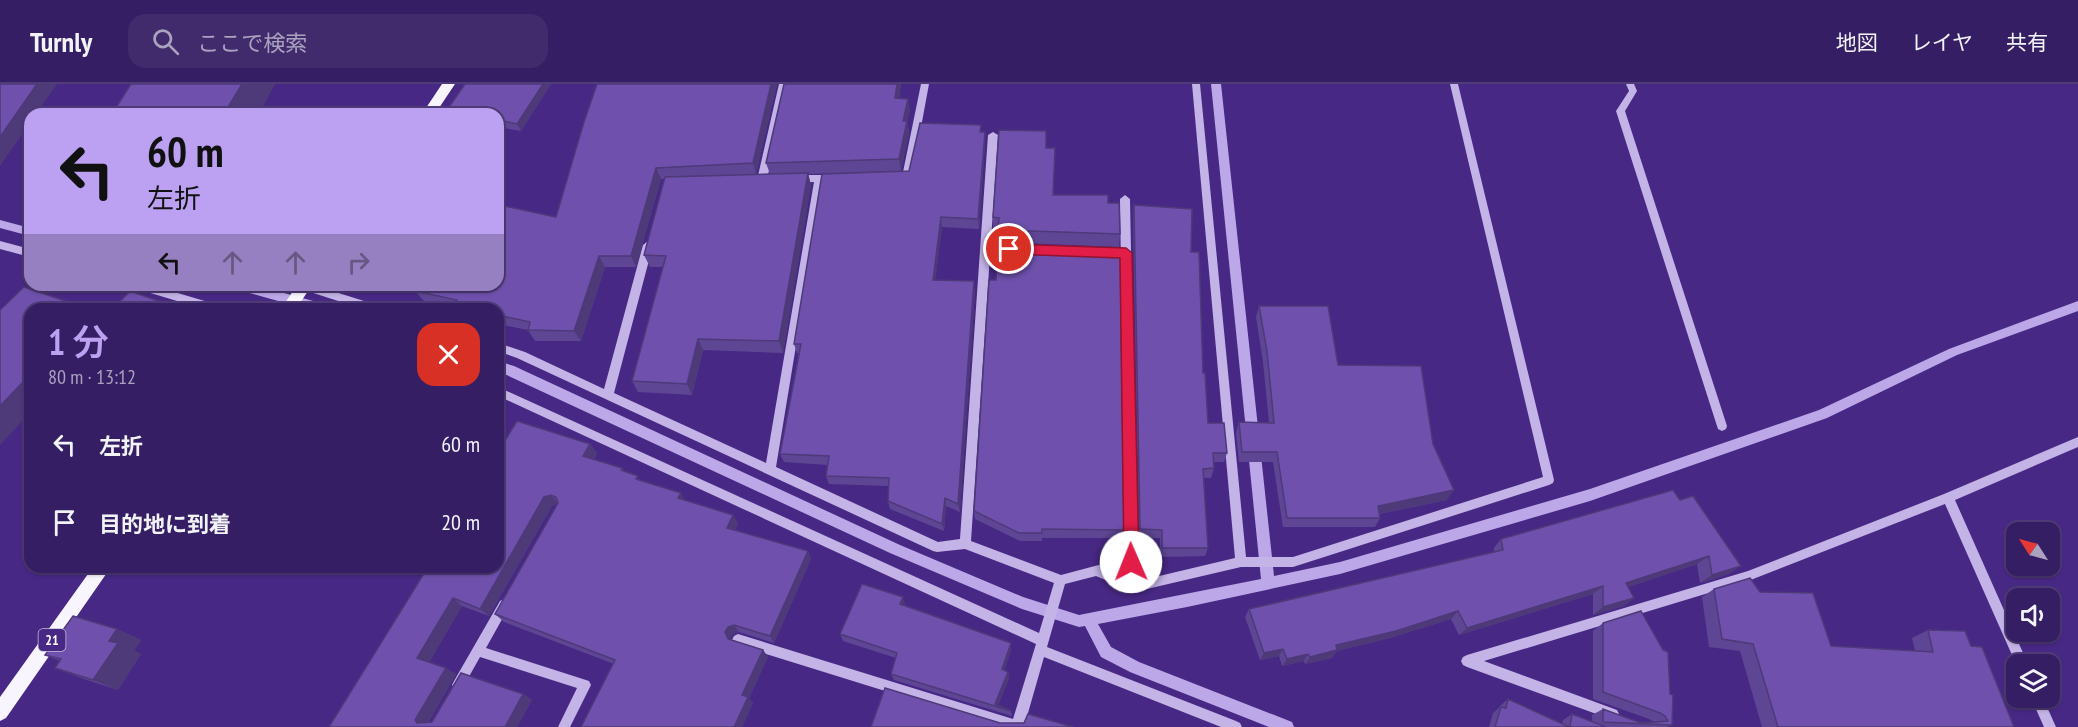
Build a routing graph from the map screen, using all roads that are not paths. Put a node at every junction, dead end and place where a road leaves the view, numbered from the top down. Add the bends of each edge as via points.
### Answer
1 (449, 84) edge
2 (783, 84) edge
3 (925, 84) edge
4 (1196, 84) edge
5 (1454, 84) edge
6 (1630, 84) edge
7 (432, 108) edge
8 (993, 135) dead end
9 (885, 177) edge
10 (819, 178) junction
11 (852, 178) edge
12 (762, 180) junction
13 (774, 180) edge
14 (785, 180) edge
15 (751, 181) edge
16 (1125, 199) dead end
17 (650, 239) edge
18 (0, 245) edge
19 (986, 248) junction
20 (998, 248) edge
21 (24, 251) edge
22 (1114, 253) edge
23 (1126, 253) junction
24 (157, 291) edge
25 (313, 291) edge
26 (198, 303) edge
27 (355, 303) edge
28 (504, 349) edge
29 (504, 394) edge
30 (608, 395) junction
31 (1722, 426) dead end
32 (2078, 442) edge
33 (770, 470) junction
34 (1948, 498) junction
35 (965, 544) junction
36 (1246, 562) junction
37 (1096, 571) junction
38 (99, 573) edge
39 (1061, 580) junction
40 (512, 591) edge
41 (738, 640) edge
42 (1043, 640) junction
43 (478, 651) junction
44 (2018, 654) edge
45 (451, 699) edge
46 (2041, 708) edge
47 (0, 712) edge
48 (1627, 719) edge
49 (1017, 726) edge
50 (564, 727) edge
51 (1236, 727) edge
52 (2050, 727) edge

1 - 7 main road
2 - 12 street
3 - 9 street via 907,176
4 - 36 street
5 - 36 street via 1549,480 1293,562
6 - 31 street via 1633,91 1620,111
8 - 19 street
10 - 11 street
10 - 14 street
10 - 33 street
12 - 13 street
12 - 15 street
16 - 23 street
17 - 30 street
18 - 21 street
19 - 20 street
19 - 35 street
22 - 23 street
23 - 37 street via 1131,562
24 - 26 street
25 - 27 street
28 - 30 street
29 - 42 street
30 - 33 street
32 - 34 street
33 - 35 street via 937,547
34 - 44 street
34 - 48 street via 1748,576 1467,661
35 - 39 street
36 - 37 street via 1134,587
37 - 39 street
38 - 47 main road, 21
39 - 42 street
40 - 43 street
41 - 49 street
42 - 49 street
42 - 51 street
43 - 45 street
43 - 50 street via 585,685
46 - 52 street

